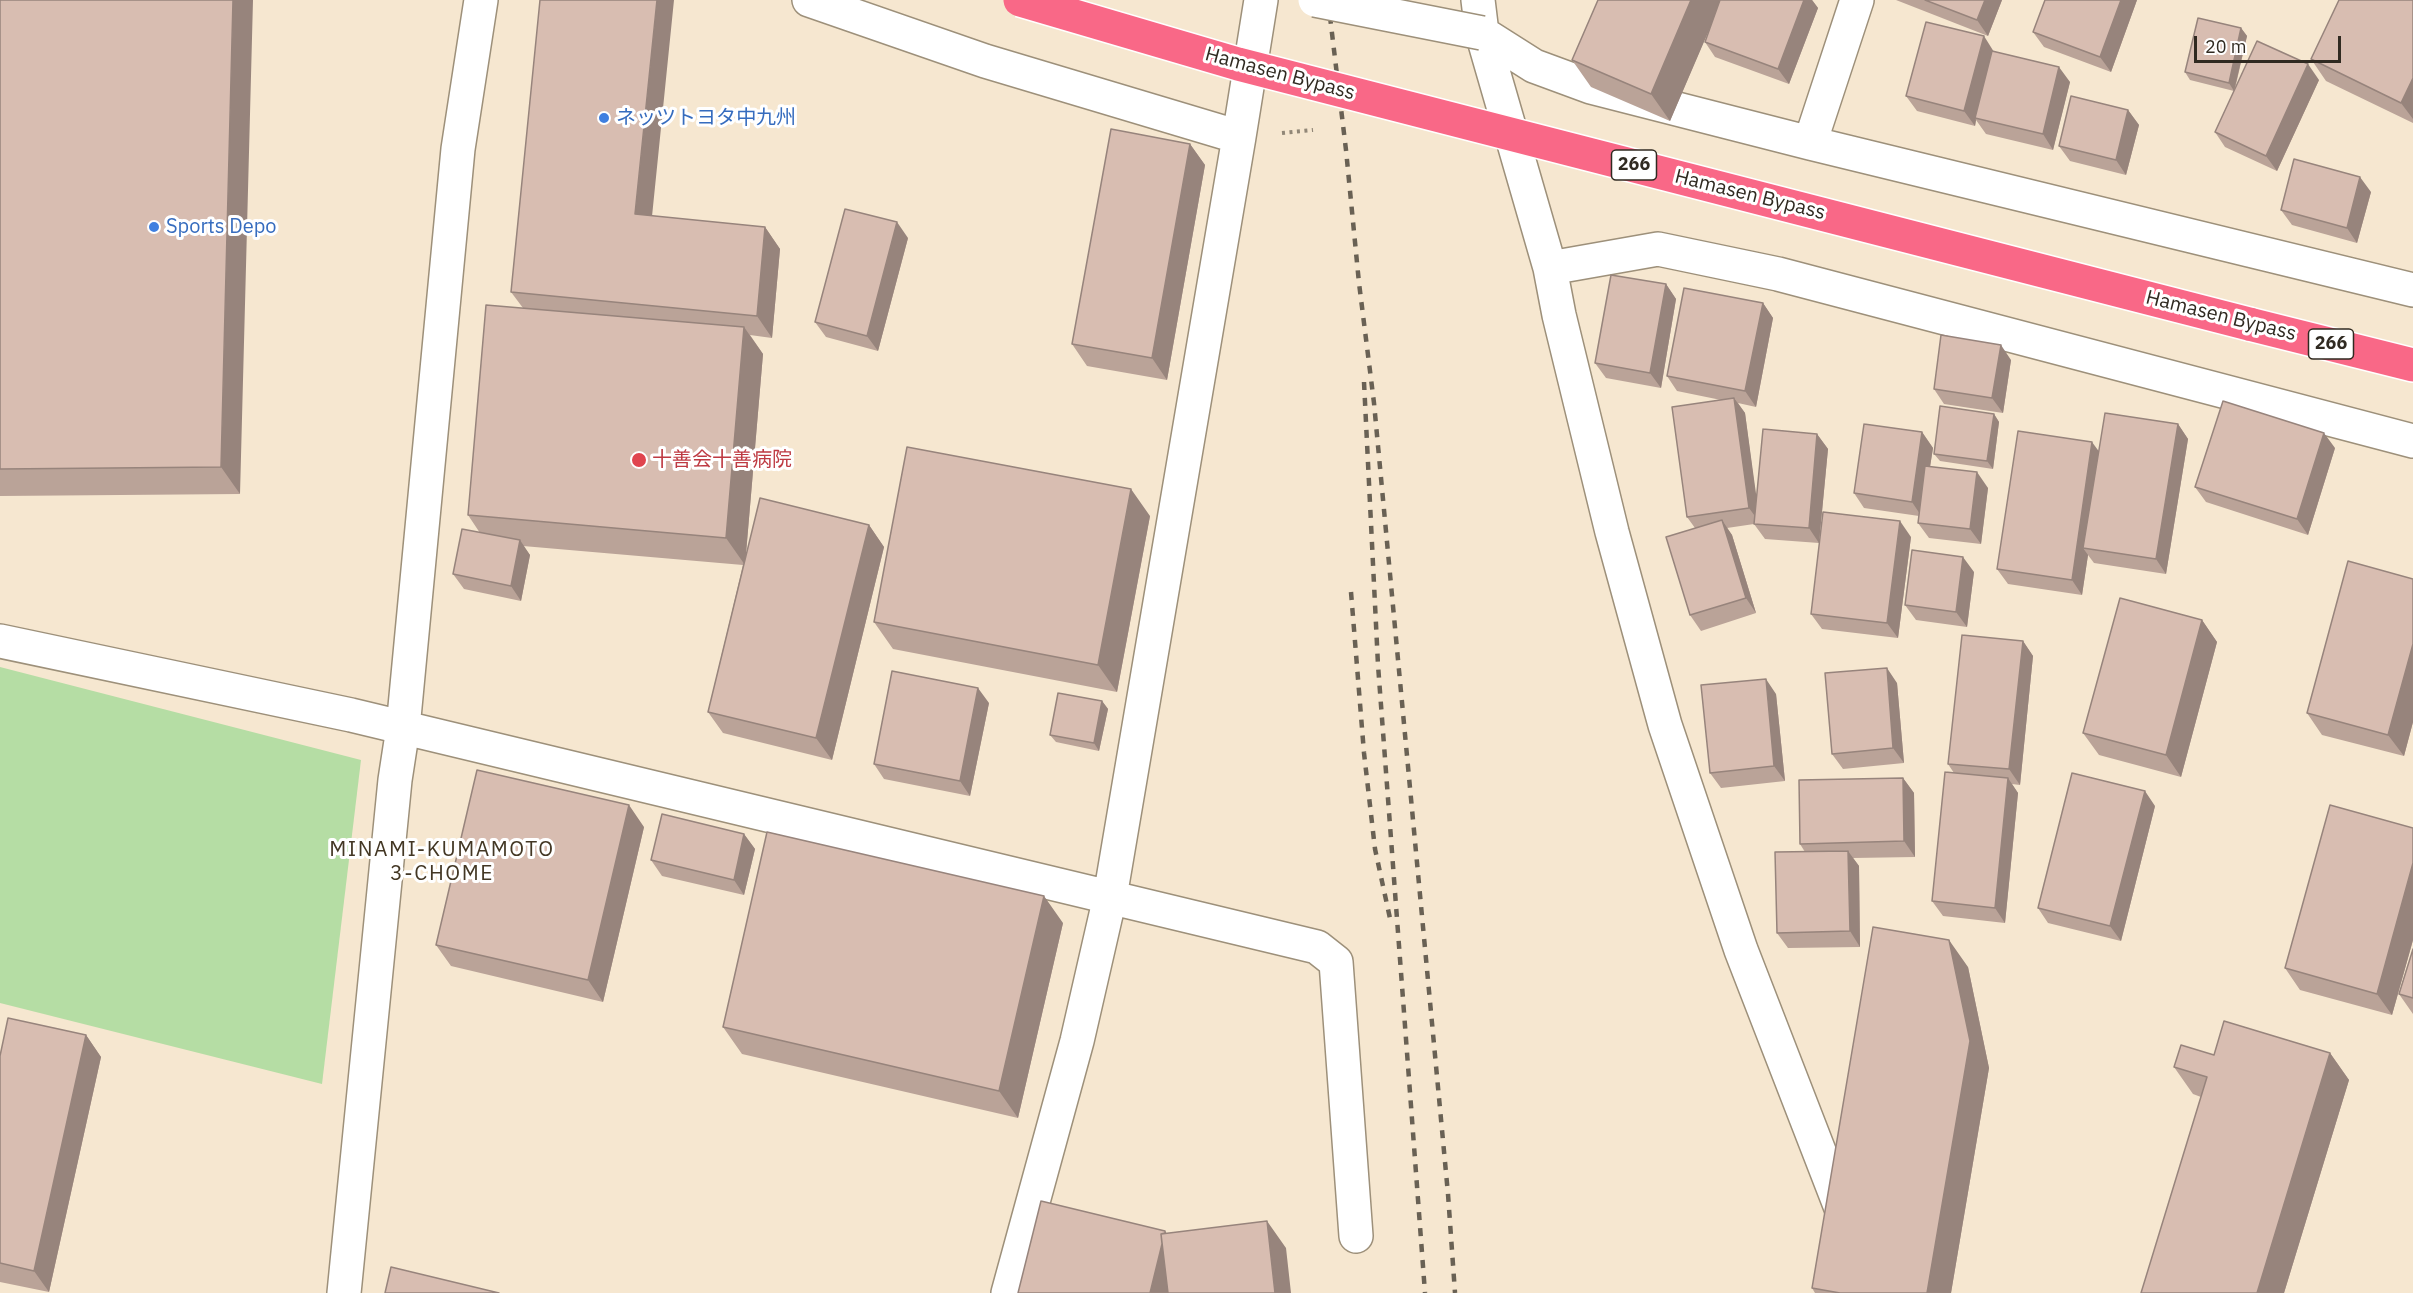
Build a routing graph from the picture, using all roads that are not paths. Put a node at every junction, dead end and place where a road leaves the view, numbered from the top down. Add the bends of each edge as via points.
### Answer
1 (481, 0) edge
2 (809, 0) edge
3 (1020, 0) edge
4 (1261, 0) edge
5 (1315, 0) edge
6 (1478, 0) edge
7 (1857, 0) edge
8 (1482, 33) junction
9 (1239, 137) junction
10 (1810, 143) junction
11 (1550, 268) junction
12 (2413, 290) edge
13 (2413, 365) edge
14 (2413, 441) edge
15 (0, 641) edge
16 (404, 728) junction
17 (1110, 897) junction
18 (1356, 1236) dead end
19 (344, 1293) edge
20 (1008, 1293) edge
21 (1874, 1293) edge

1 - 16 street via 458,148
2 - 9 street via 984,61
3 - 13 highway, Hamasen Bypass / 266, bridge via 1238,64
4 - 9 street
5 - 8 street, bridge
6 - 8 street
7 - 10 street
8 - 10 street via 1534,66 1591,87
8 - 11 street
9 - 17 street
10 - 12 street
11 - 14 street via 1658,249 1778,274
11 - 21 street via 1612,532 1665,725 1741,950
15 - 16 street
16 - 17 street
16 - 19 street via 395,780
17 - 18 street via 1317,946 1336,962
17 - 20 street via 1077,1041

